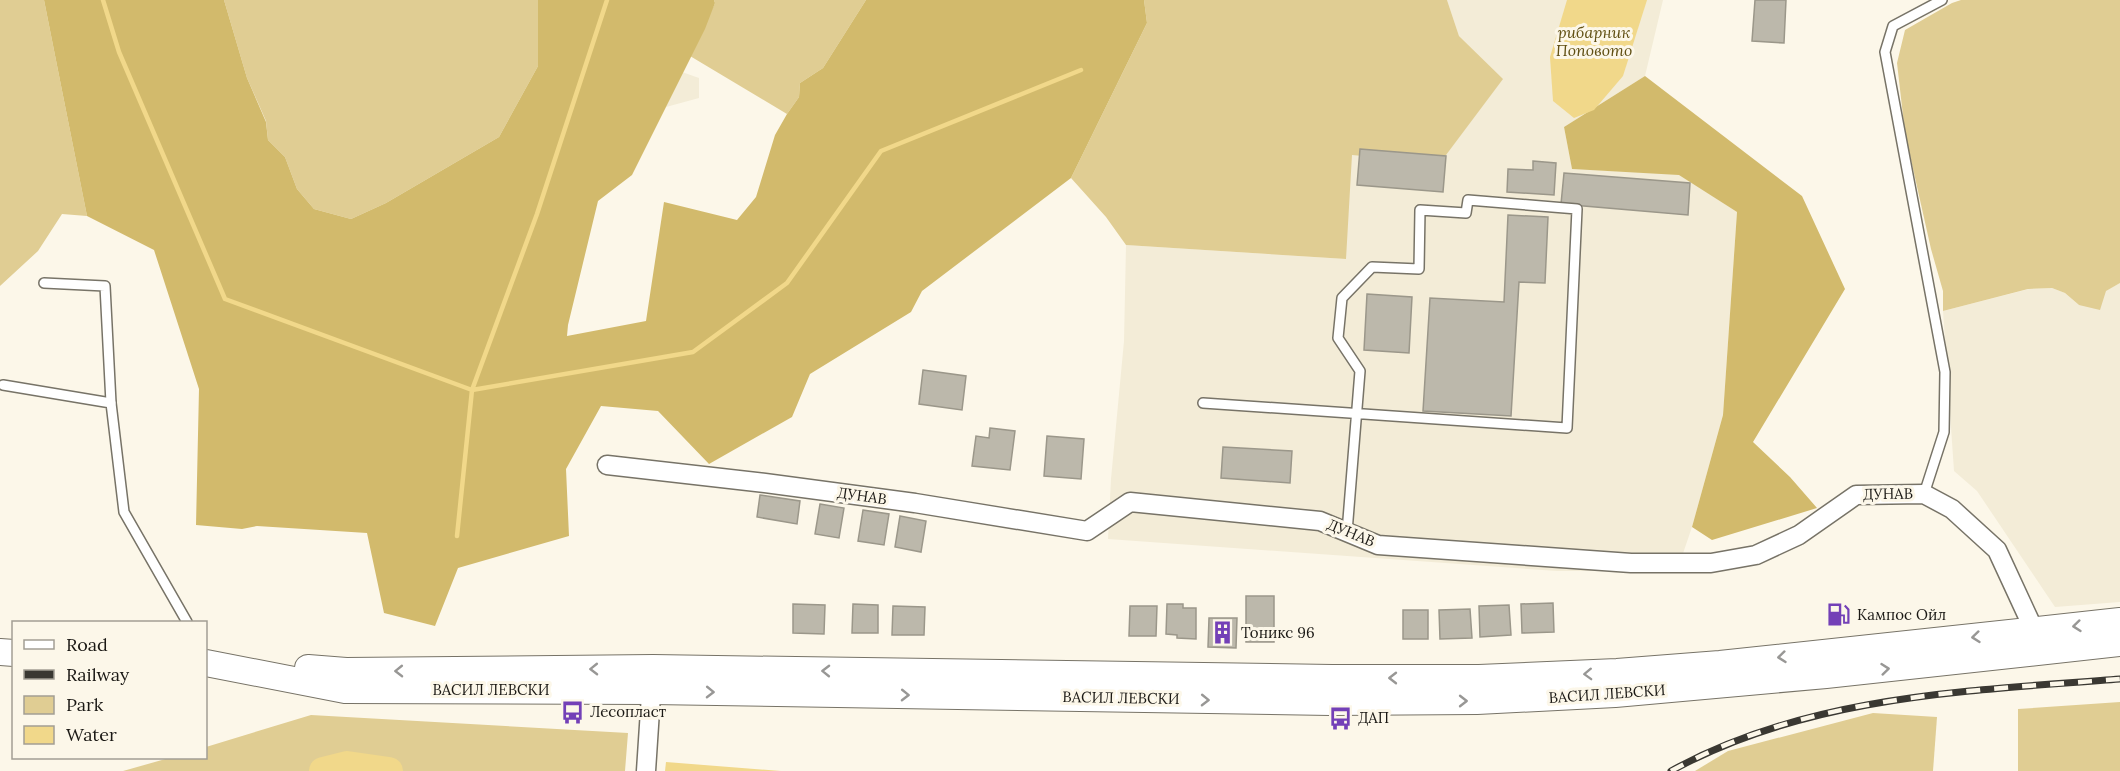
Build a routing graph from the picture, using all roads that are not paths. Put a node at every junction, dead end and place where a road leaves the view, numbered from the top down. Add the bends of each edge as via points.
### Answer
1 (1942, 0) edge
2 (44, 283) dead end
3 (3, 385) dead end
4 (111, 403) junction
5 (1203, 403) dead end
6 (1356, 414) junction
7 (607, 465) dead end
8 (1924, 494) junction
9 (1347, 532) junction
10 (186, 621) edge
11 (2120, 621) edge
12 (2035, 641) junction
13 (2120, 643) edge
14 (207, 659) edge
15 (652, 680) junction
16 (646, 771) edge

1 - 8 lane via 1893,26 1885,52 1945,372 1944,432
2 - 4 lane via 105,286
3 - 4 lane
4 - 10 lane via 124,512
5 - 6 lane
6 - 6 lane via 1567,428 1577,208 1468,200 1466,213 1420,210 1419,269 1372,267 1342,298 1338,338 1360,371
6 - 9 lane
7 - 9 street, ДУНАВ via 915,503 1087,531 1130,502 1320,521
8 - 9 street, ДУНАВ via 1856,495 1799,535 1756,555 1711,563 1631,563 1378,545
8 - 12 street, ДУНАВ via 1952,509 1997,550
11 -> 12 main road
12 - 13 main road
12 - 15 main road, ВАСИЛ ЛЕВСКИ via 1617,672 1479,678
14 - 15 main road, ВАСИЛ ЛЕВСКИ via 345,690
15 - 16 street

